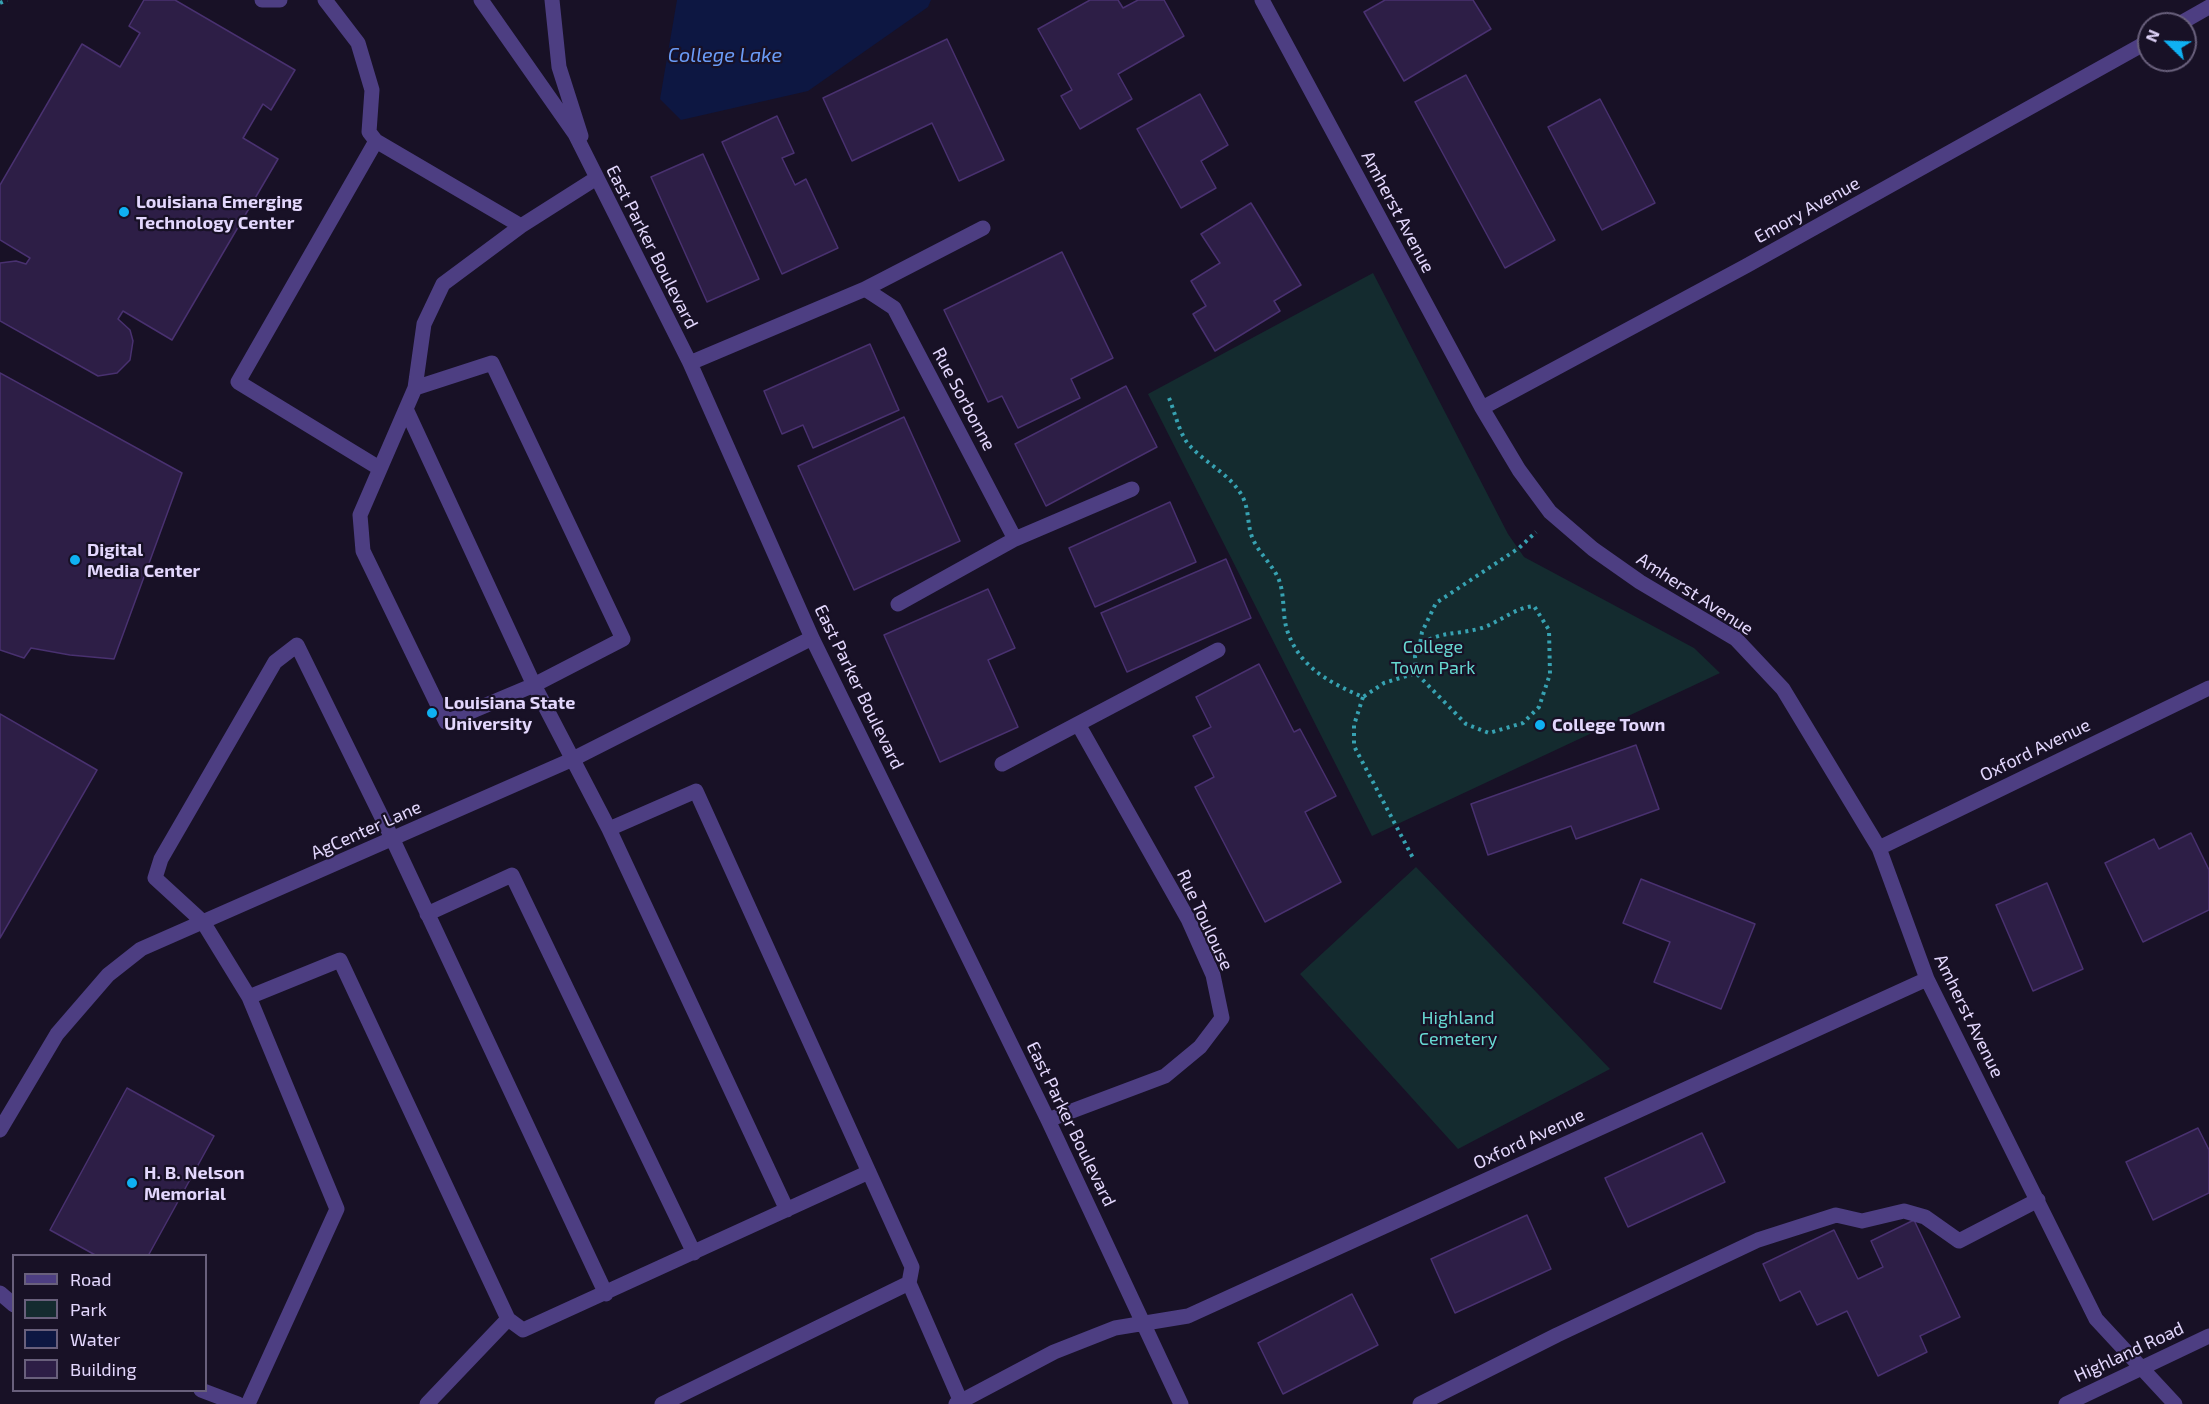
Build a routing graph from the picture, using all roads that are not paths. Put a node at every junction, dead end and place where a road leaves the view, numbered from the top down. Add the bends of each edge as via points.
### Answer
1 (262, 0) edge
2 (280, 0) edge
3 (325, 0) edge
4 (481, 0) edge
5 (552, 0) edge
6 (1262, 0) edge
7 (2137, 48) edge
8 (376, 141) junction
9 (595, 179) junction
10 (521, 226) junction
11 (983, 228) dead end
12 (865, 289) junction
13 (690, 363) junction
14 (414, 388) junction
15 (1482, 408) junction
16 (406, 409) junction
17 (379, 468) junction
18 (1132, 489) dead end
19 (1015, 539) junction
20 (898, 604) dead end
21 (812, 638) junction
22 (1218, 650) dead end
23 (534, 685) junction
24 (2209, 688) edge
25 (1078, 724) junction
26 (571, 760) junction
27 (1002, 764) dead end
28 (609, 829) junction
29 (393, 840) junction
30 (1879, 848) junction
31 (427, 914) junction
32 (203, 922) junction
33 (1927, 979) junction
34 (249, 997) junction
35 (1048, 1120) junction
36 (0, 1130) edge
37 (869, 1172) junction
38 (2038, 1200) junction
39 (787, 1210) junction
40 (694, 1253) junction
41 (909, 1283) junction
42 (0, 1293) edge
43 (606, 1294) junction
44 (12, 1303) edge
45 (508, 1319) junction
46 (1144, 1324) junction
47 (2209, 1336) edge
48 (2141, 1368) junction
49 (206, 1392) edge
50 (958, 1403) edge
51 (238, 1404) edge
52 (248, 1404) edge
53 (427, 1404) edge
54 (662, 1404) edge
55 (1181, 1404) edge
56 (1420, 1404) edge
57 (2066, 1404) edge
58 (2175, 1404) edge

1 - 2 street
3 - 8 street via 358,43 372,90 369,132
4 - 9 street, East Parker Boulevard via 574,134
5 - 9 street via 559,67
6 - 15 street, Amherst Avenue
7 - 15 street, Emory Avenue via 1746,267
8 - 10 street
8 - 17 street via 238,382
9 - 10 street
9 - 13 street, East Parker Boulevard
10 - 14 street via 443,284 424,324
11 - 12 street
12 - 13 street
12 - 19 street, Rue Sorbonne via 894,308
13 - 21 street, East Parker Boulevard
14 - 16 street
14 - 23 street via 492,363 623,639
15 - 30 street, Amherst Avenue via 1550,512 1640,582 1736,639 1784,689
16 - 17 street
16 - 23 street
17 - 23 street via 360,515 363,551 446,722
18 - 19 street
19 - 20 street
21 - 26 street, AgCenter Lane
21 - 35 street, East Parker Boulevard
22 - 25 street
23 - 26 street
24 - 30 street, Oxford Avenue
25 - 27 street
25 - 35 street, Rue Toulouse via 1188,919 1213,975 1222,1018 1200,1047 1165,1076
26 - 28 street
26 - 29 street, AgCenter Lane
28 - 37 street via 696,791
28 - 39 street
29 - 31 street
29 - 32 street, AgCenter Lane
29 - 32 street via 297,645 274,662 162,859 155,878
30 - 33 street, Amherst Avenue
31 - 40 street via 512,875
31 - 43 street
32 - 34 street
32 - 36 street, AgCenter Lane via 141,949 108,975 57,1034
33 - 38 street, Amherst Avenue
33 - 46 street, Oxford Avenue via 1188,1316
34 - 45 street via 339,960
34 - 52 street via 337,1209
35 - 46 street, East Parker Boulevard
37 - 39 street
37 - 41 street via 912,1267
38 - 48 street, Amherst Avenue via 2096,1319
38 - 56 street via 1959,1241 1925,1216 1904,1211 1862,1221 1836,1215 1758,1240
39 - 40 street
40 - 43 street
41 - 50 street
41 - 54 street
42 - 44 street
43 - 45 street via 523,1330
45 - 53 street
46 - 50 street, Oxford Avenue via 1115,1328 1054,1352
46 - 55 street, East Parker Boulevard
47 - 48 street, Highland Road
48 - 57 street, Highland Road
48 - 58 street, Amherst Avenue
49 - 51 street

